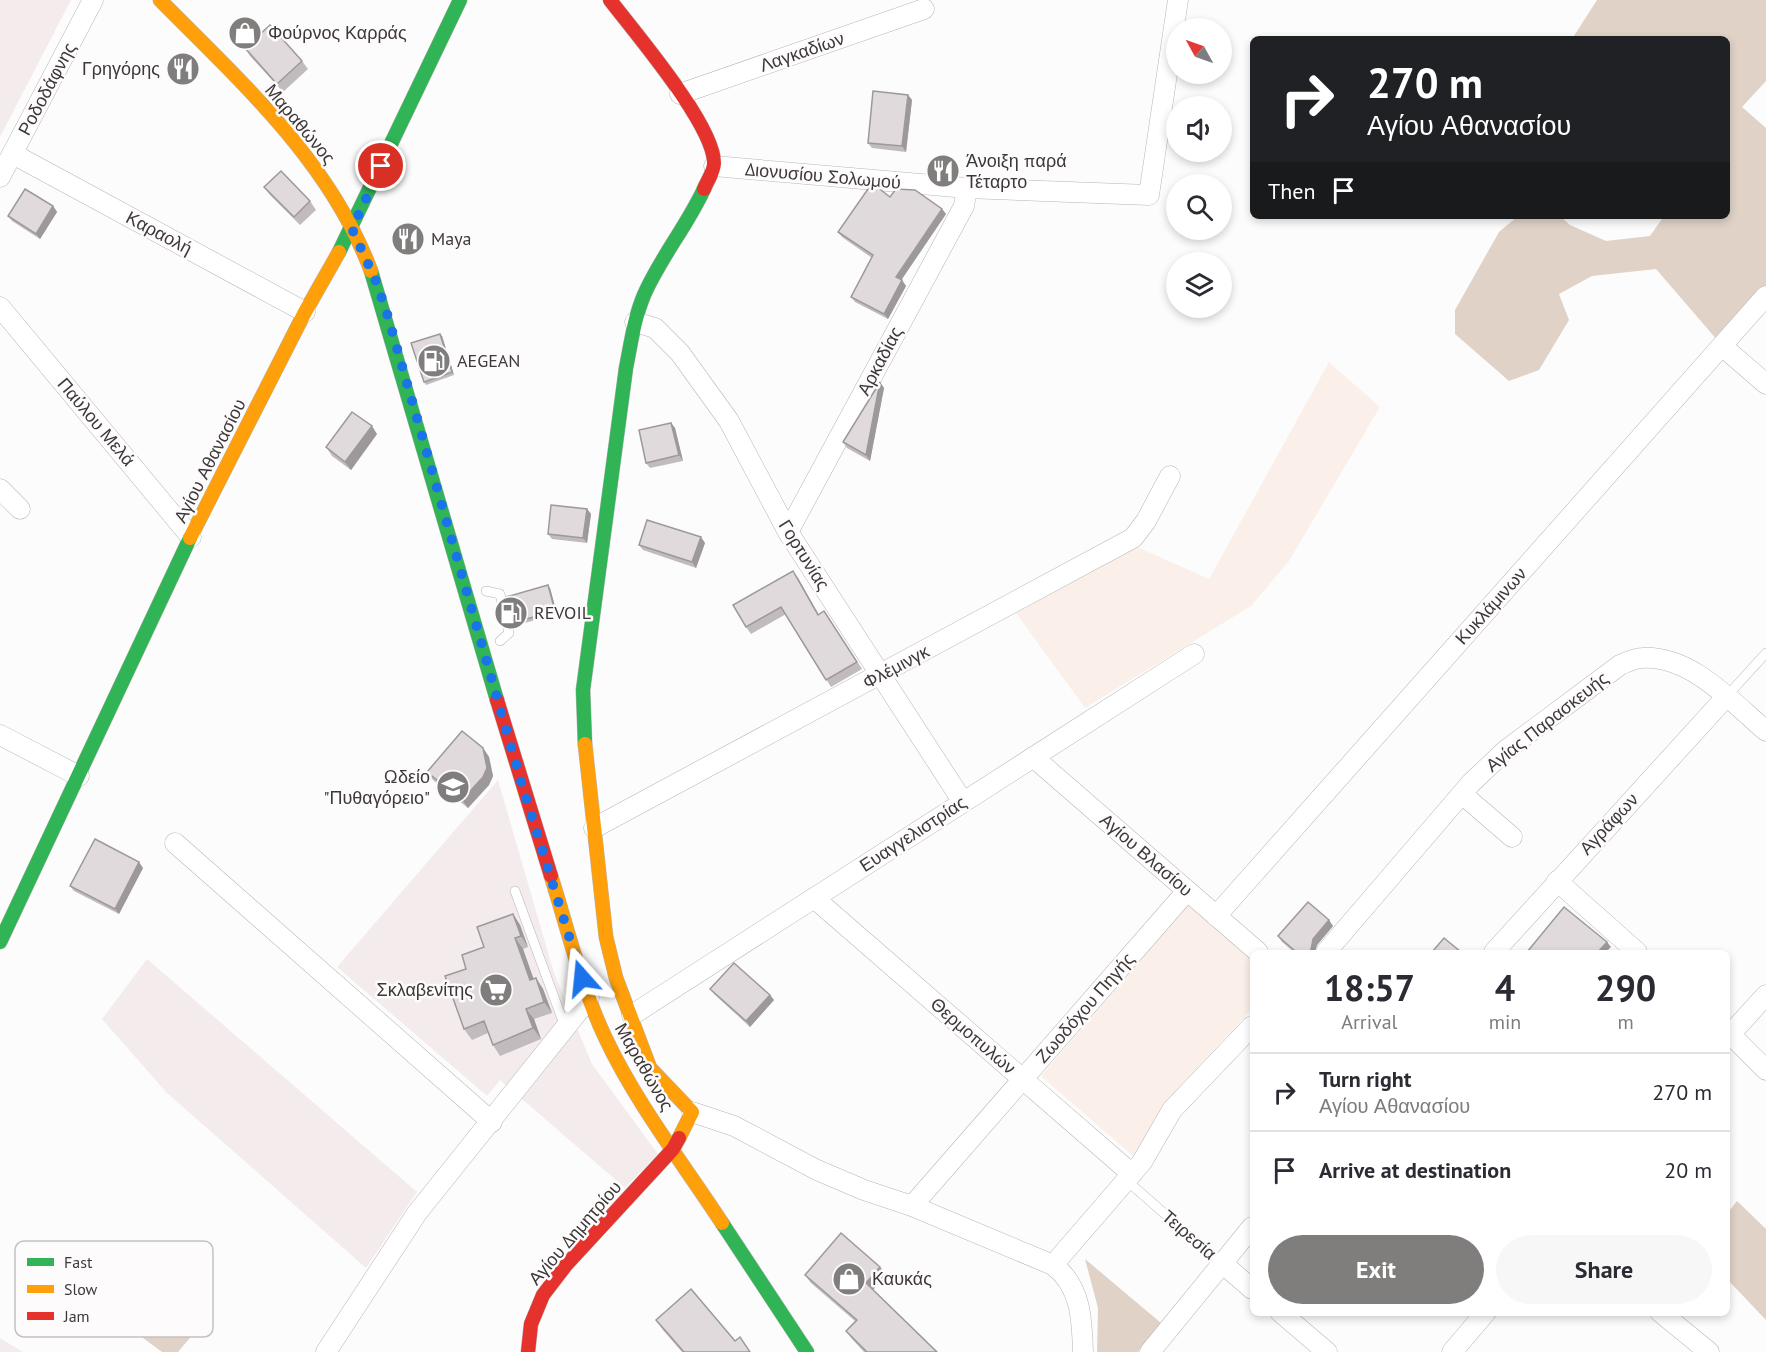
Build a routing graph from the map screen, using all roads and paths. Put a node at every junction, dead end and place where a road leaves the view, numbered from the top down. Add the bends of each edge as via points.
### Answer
1 (93, 0) edge
2 (160, 0) edge
3 (459, 0) edge
4 (610, 0) edge
5 (1178, 0) edge
6 (924, 9) dead end
7 (680, 94) junction
8 (13, 154) junction
9 (714, 166) junction
10 (0, 177) edge
11 (967, 188) junction
12 (352, 229) junction
13 (1766, 296) edge
14 (0, 308) edge
15 (305, 312) junction
16 (635, 322) junction
17 (1722, 346) junction
18 (1766, 384) edge
19 (1170, 476) dead end
20 (0, 489) edge
21 (20, 509) dead end
22 (788, 532) junction
23 (191, 537) junction
24 (486, 591) dead end
25 (500, 641) dead end
26 (1766, 653) edge
27 (1194, 654) dead end
28 (880, 676) junction
29 (1726, 697) junction
30 (1766, 731) edge
31 (0, 735) edge
32 (1033, 757) junction
33 (79, 776) junction
34 (1462, 794) junction
35 (963, 802) junction
36 (594, 828) junction
37 (1512, 837) dead end
38 (175, 843) dead end
39 (1557, 881) junction
40 (515, 891) dead end
41 (1187, 891) junction
42 (814, 898) junction
43 (1216, 916) junction
44 (0, 942) edge
45 (1256, 950) edge
46 (1328, 950) edge
47 (1496, 950) edge
48 (1635, 950) edge
49 (1766, 994) edge
50 (589, 998) junction
51 (632, 1016) junction
52 (565, 1028) junction
53 (1250, 1028) edge
54 (1730, 1032) edge
55 (1730, 1036) edge
56 (1766, 1070) edge
57 (1023, 1079) junction
58 (692, 1112) junction
59 (492, 1122) junction
60 (673, 1149) junction
61 (1129, 1177) junction
62 (912, 1206) junction
63 (1165, 1214) joint
64 (1250, 1229) edge
65 (1197, 1241) joint
66 (1222, 1263) junction
67 (1053, 1265) junction
68 (1250, 1287) edge
69 (1285, 1316) edge
70 (1483, 1316) edge
71 (1665, 1316) edge
72 (326, 1352) edge
73 (528, 1352) edge
74 (807, 1352) edge
75 (1083, 1352) edge
76 (1150, 1352) edge
77 (1326, 1352) edge
78 (1452, 1352) edge
79 (1708, 1352) edge

1 - 8 street, Ροδοδάφνης
2 - 12 street, Μαραθώνος via 278,122 339,202
3 - 12 street, Αγίου Αθανασίου
4 - 7 street
5 - 11 street, Διονυσίου Σολωμού via 1149,195
6 - 7 street, Λαγκαδίων
7 - 9 street via 700,121 712,147
8 - 10 street, Ροδοδάφνης
8 - 15 street, Καραολή
9 - 11 street, Διονυσίου Σολωμού
9 - 16 street via 692,215 645,294
11 - 22 street, Αρκαδίας via 964,206
12 - 15 street, Αγίου Αθανασίου
12 - 50 street, Μαραθώνος via 386,310 525,796
13 - 17 street, Κυκλάμινων
14 - 23 street, Παύλου Μελά
15 - 23 street, Αγίου Αθανασίου
16 - 22 street, Γορτυνίας via 655,328 680,353 729,421
16 - 36 street via 583,690 583,729
17 - 18 street
17 - 43 street, Κυκλάμινων
19 - 28 street, Φλέμινγκ via 1133,538
20 - 21 street
22 - 28 street, Γορτυνίας
23 - 33 street, Αγίου Αθανασίου
24 - 25 lane via 500,594 509,633
26 - 29 lane
27 - 32 street, Ευαγγελιστρίας
28 - 35 street, Γορτυνίας
28 - 36 street, Φλέμινγκ
29 - 30 street, Αγίας Παρασκευής
29 - 34 street, Αγίας Παρασκευής via 1692,671 1661,659 1640,658 1620,664 1506,750
29 - 39 street, Αγράφων
31 - 33 street
32 - 35 street, Ευαγγελιστρίας
32 - 41 street, Αγίου Βλασίου
33 - 44 street, Αγίου Αθανασίου
34 - 37 street
34 - 46 street, Αγίας Παρασκευής
35 - 42 street, Ευαγγελιστρίας
36 - 51 street via 606,937 616,978
38 - 59 street
39 - 47 street, Αγράφων
39 - 48 street
40 - 52 lane
41 - 43 street, Αγίου Βλασίου
41 - 57 street, Ζωοδόχου Πηγής
42 - 51 street, Ευαγγελιστρίας
42 - 57 street, Θερμοπυλών
43 - 45 street, Αγίου Βλασίου
49 - 54 street
50 - 52 street
50 - 60 street, Μαραθώνος via 633,1089
51 - 58 street via 650,1068
52 - 59 street
53 - 61 street via 1172,1110
55 - 56 street
57 - 61 street, Θερμοπυλών
57 - 62 street, Ζωοδόχου Πηγής
58 - 60 street, Αγίου Δημητρίου
58 - 62 street via 734,1126 817,1170
59 - 72 street via 417,1213
60 - 73 street, Αγίου Δημητρίου via 566,1264 543,1295 531,1324
60 - 74 street, Μαραθώνος
61 - 63 lane, Τειρεσία
61 - 67 street
62 - 67 street
63 - 65 path, Τειρεσία
64 - 66 street
65 - 66 lane, Τειρεσία
66 - 68 street, Τειρεσία
66 - 76 street
67 - 75 street via 1066,1275 1077,1295
69 - 77 street
70 - 78 street
71 - 79 street

